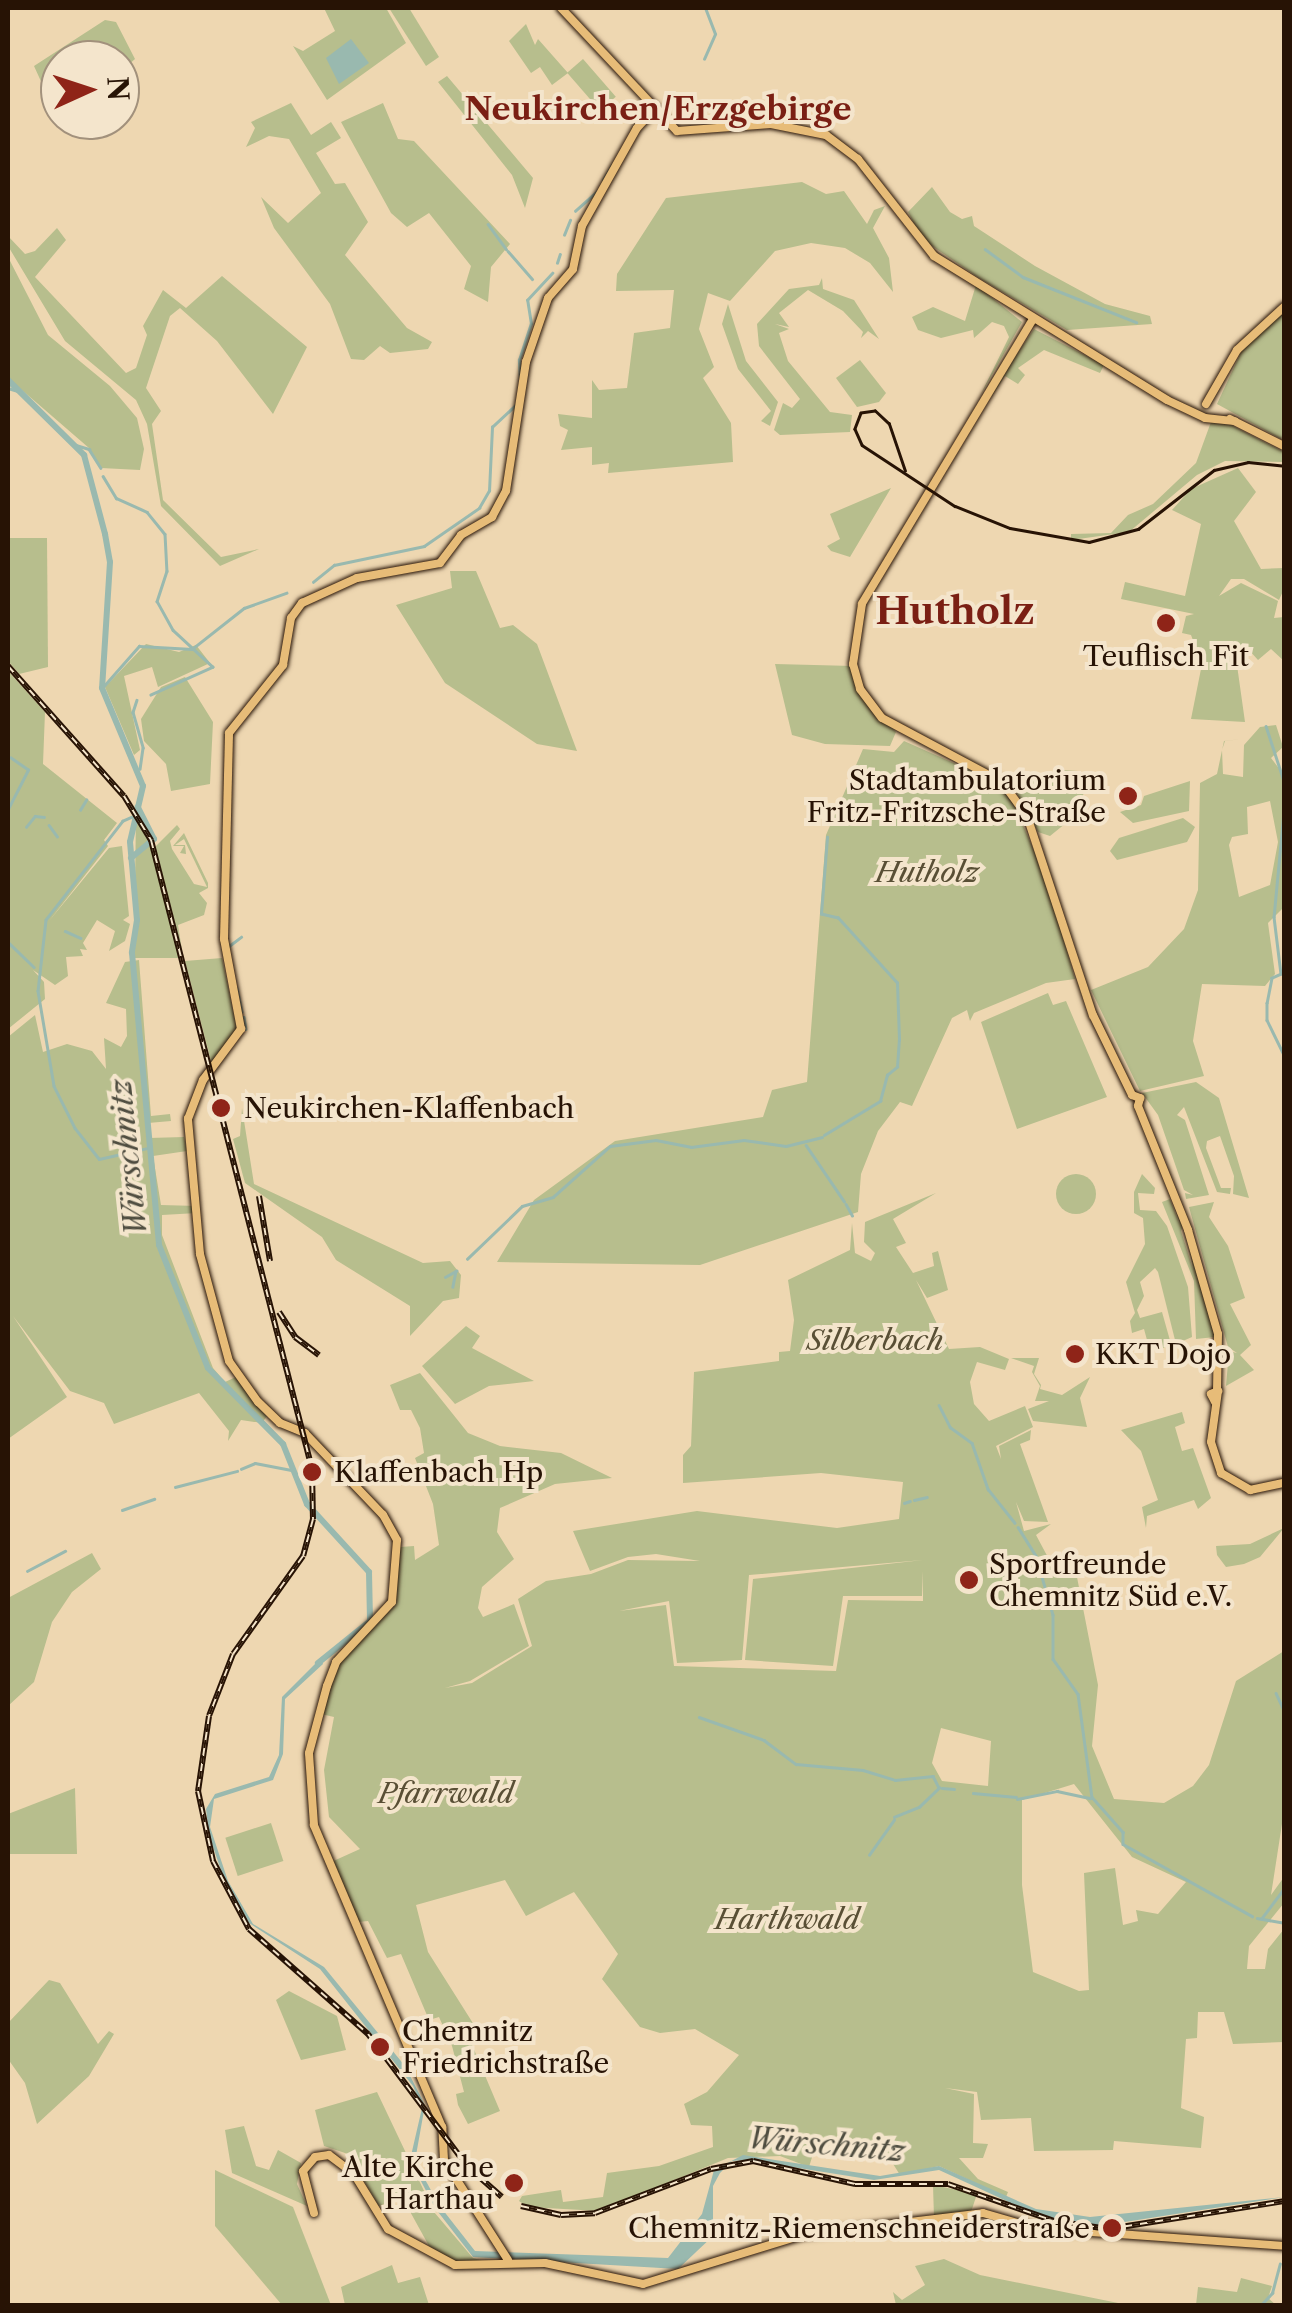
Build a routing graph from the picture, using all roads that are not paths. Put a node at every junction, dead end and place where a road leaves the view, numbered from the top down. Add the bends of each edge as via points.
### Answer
1 (561, 8) edge
2 (654, 110) junction
3 (1284, 307) edge
4 (1033, 319) junction
5 (1207, 410) junction
6 (1284, 446) edge
7 (1284, 1483) edge
8 (314, 2212) dead end
9 (1284, 2246) edge
10 (507, 2255) junction

1 - 2 main road
2 - 4 main road via 686,134 771,124 826,135 865,167 924,249
2 - 10 main road via 582,226 570,273 550,294 526,362 506,491 492,517 461,535 440,563 356,578 311,595 291,618 283,665 229,733 224,939 241,1024 237,1042 196,1094 188,1120 200,1254 230,1360 258,1402 305,1433 397,1540 392,1602 336,1662 309,1752 320,1852 393,2005 442,2127 444,2160 467,2204
3 - 5 main road via 1250,336
4 - 5 main road via 1182,406
4 - 7 main road via 862,604 853,664 860,689 882,718 983,770 1022,806 1089,1005 1132,1095 1129,1102 1138,1106 1206,1286 1219,1338 1222,1397 1215,1402 1210,1442 1221,1473 1250,1490
5 - 6 main road
8 - 10 main road via 302,2171 315,2157 328,2155 350,2169 380,2221 406,2241 467,2268
9 - 10 main road via 1035,2228 983,2213 802,2234 648,2284

